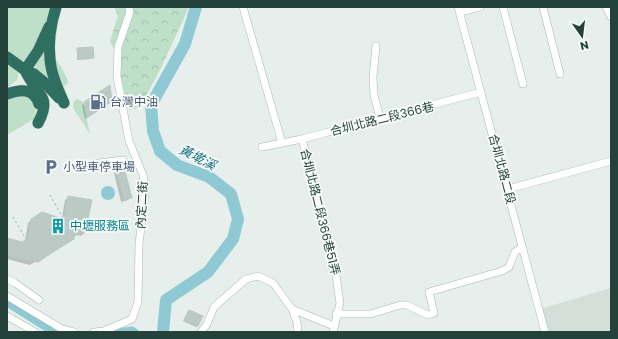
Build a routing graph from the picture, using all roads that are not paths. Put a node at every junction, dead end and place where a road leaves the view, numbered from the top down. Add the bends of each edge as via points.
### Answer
1 (130, 7) edge
2 (243, 7) edge
3 (480, 7) edge
4 (503, 7) edge
5 (543, 7) edge
6 (606, 7) edge
7 (459, 10) edge
8 (54, 12) edge
9 (611, 16) edge
10 (376, 46) dead end
11 (7, 57) edge
12 (25, 70) junction
13 (560, 74) dead end
14 (523, 84) dead end
15 (481, 92) junction
16 (7, 94) edge
17 (380, 118) junction
18 (302, 139) junction
19 (282, 143) junction
20 (262, 147) dead end
21 (123, 160) dead end
22 (611, 161) edge
23 (99, 162) dead end
24 (508, 189) junction
25 (522, 247) junction
26 (7, 279) edge
27 (7, 296) edge
28 (38, 300) dead end
29 (292, 309) junction
30 (336, 314) junction
31 (7, 316) edge
32 (334, 329) edge
33 (35, 332) edge
34 (74, 332) edge
35 (94, 332) edge
36 (201, 332) edge
37 (298, 332) edge
38 (545, 332) edge

1 - 35 street, 內定二街 via 118,47 117,77 129,141 143,175 145,193 138,244 138,302 132,319 104,331
2 - 19 street
3 - 7 street
4 - 14 street
5 - 13 street
6 - 9 street
7 - 15 street, 合圳北路二段
8 - 12 highway via 38,51
8 - 12 highway via 50,35 50,59 64,103 45,83
10 - 17 street via 373,77 374,95
11 - 12 highway
12 - 16 highway via 45,104 38,123 40,106 34,94 23,90
15 - 17 street, 合圳北路二段366巷
15 - 24 street, 合圳北路二段
17 - 18 street, 合圳北路二段366巷
18 - 19 street, 合圳北路二段366巷
18 - 30 street, 合圳北路二段366巷51弄 via 333,255 340,303
19 - 20 street, 合圳北路二段366巷
21 - 23 street
22 - 24 street
24 - 25 street, 合圳北路二段
25 - 30 street via 516,252 509,267 502,271 429,292 434,313 428,315 407,305 400,305 371,314
25 - 38 street, 合圳北路二段
26 - 28 street
27 - 34 street via 62,329
29 - 32 street
29 - 36 street via 273,283 258,276 246,279 214,307
29 - 37 street
30 - 32 street, 合圳北路二段366巷51弄
31 - 33 street

